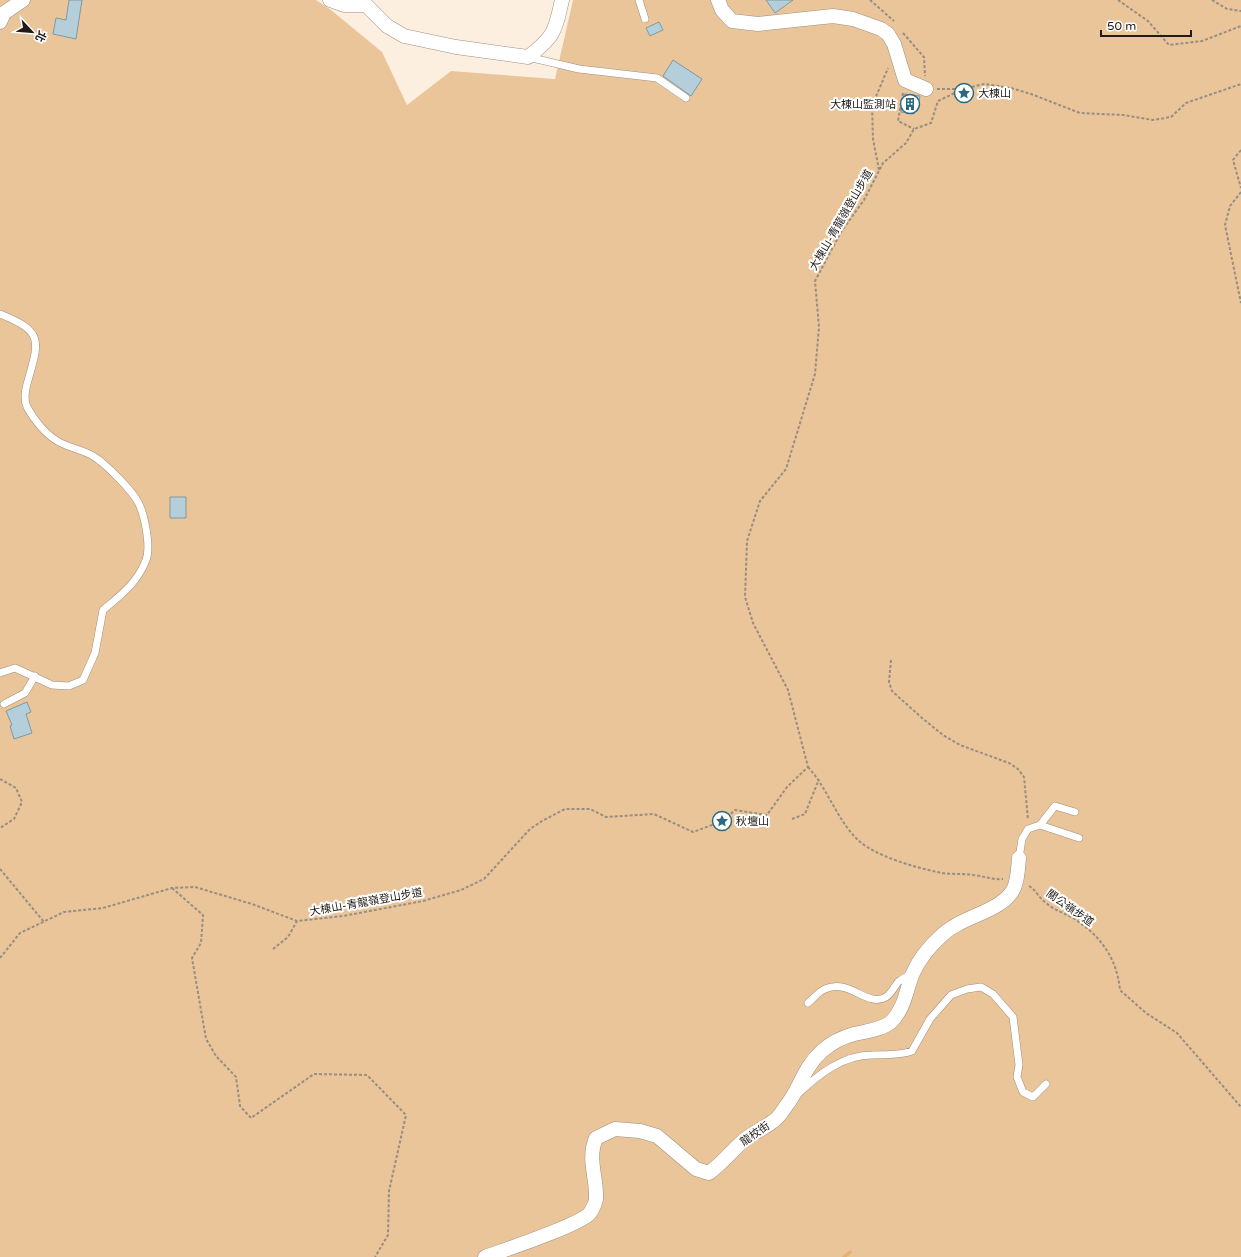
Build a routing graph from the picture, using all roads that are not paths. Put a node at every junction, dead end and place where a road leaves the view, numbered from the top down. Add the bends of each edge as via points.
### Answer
1 (23, 0) edge
2 (330, 0) edge
3 (562, 0) edge
4 (639, 0) edge
5 (718, 0) edge
6 (645, 19) dead end
7 (0, 22) edge
8 (528, 58) junction
9 (926, 89) road end
10 (686, 98) dead end
11 (0, 314) edge
12 (0, 673) edge
13 (35, 676) junction
14 (4, 704) dead end
15 (1075, 812) dead end
16 (1040, 825) junction
17 (1079, 838) dead end
18 (1019, 858) joint
19 (913, 973) junction
20 (808, 1003) dead end
21 (1046, 1084) dead end
22 (788, 1104) junction
23 (485, 1257) edge

1 - 7 street via 4,13
2 - 8 street via 344,5 366,5 388,26 404,36
3 - 8 street via 556,27 546,44
4 - 6 lane
5 - 9 street via 722,10 732,21 758,24 833,16 853,19 881,29 888,34 894,44 905,80
8 - 10 lane via 579,69 657,78
11 - 13 lane via 22,322 35,337 36,353 25,391 26,406 46,433 59,442 93,456 116,475 139,503 148,535 146,559 133,583 103,610 95,654 83,680 69,686 52,685
12 - 13 lane via 15,668
13 - 14 lane via 25,693
15 - 16 lane via 1054,806
16 - 17 lane
16 - 18 lane via 1028,829 1022,840
18 - 19 street, 龍校街 via 1014,889 1007,899 992,909 958,923 940,936
19 - 20 lane via 900,981 887,997 875,999 837,986 824,989
19 - 22 street, 龍校街 via 900,1011 890,1023 872,1031 852,1035 822,1050 802,1076
21 - 22 lane via 1033,1097 1023,1092 1017,1077 1019,1065 1013,1017 994,994 981,987 951,995 930,1020 912,1051 900,1055 854,1058 836,1064 814,1079
22 - 23 street, 龍校街 via 774,1121 743,1141 724,1162 709,1173 696,1169 657,1136 640,1131 615,1129 596,1138 592,1147 591,1162 596,1200 590,1213 575,1223

